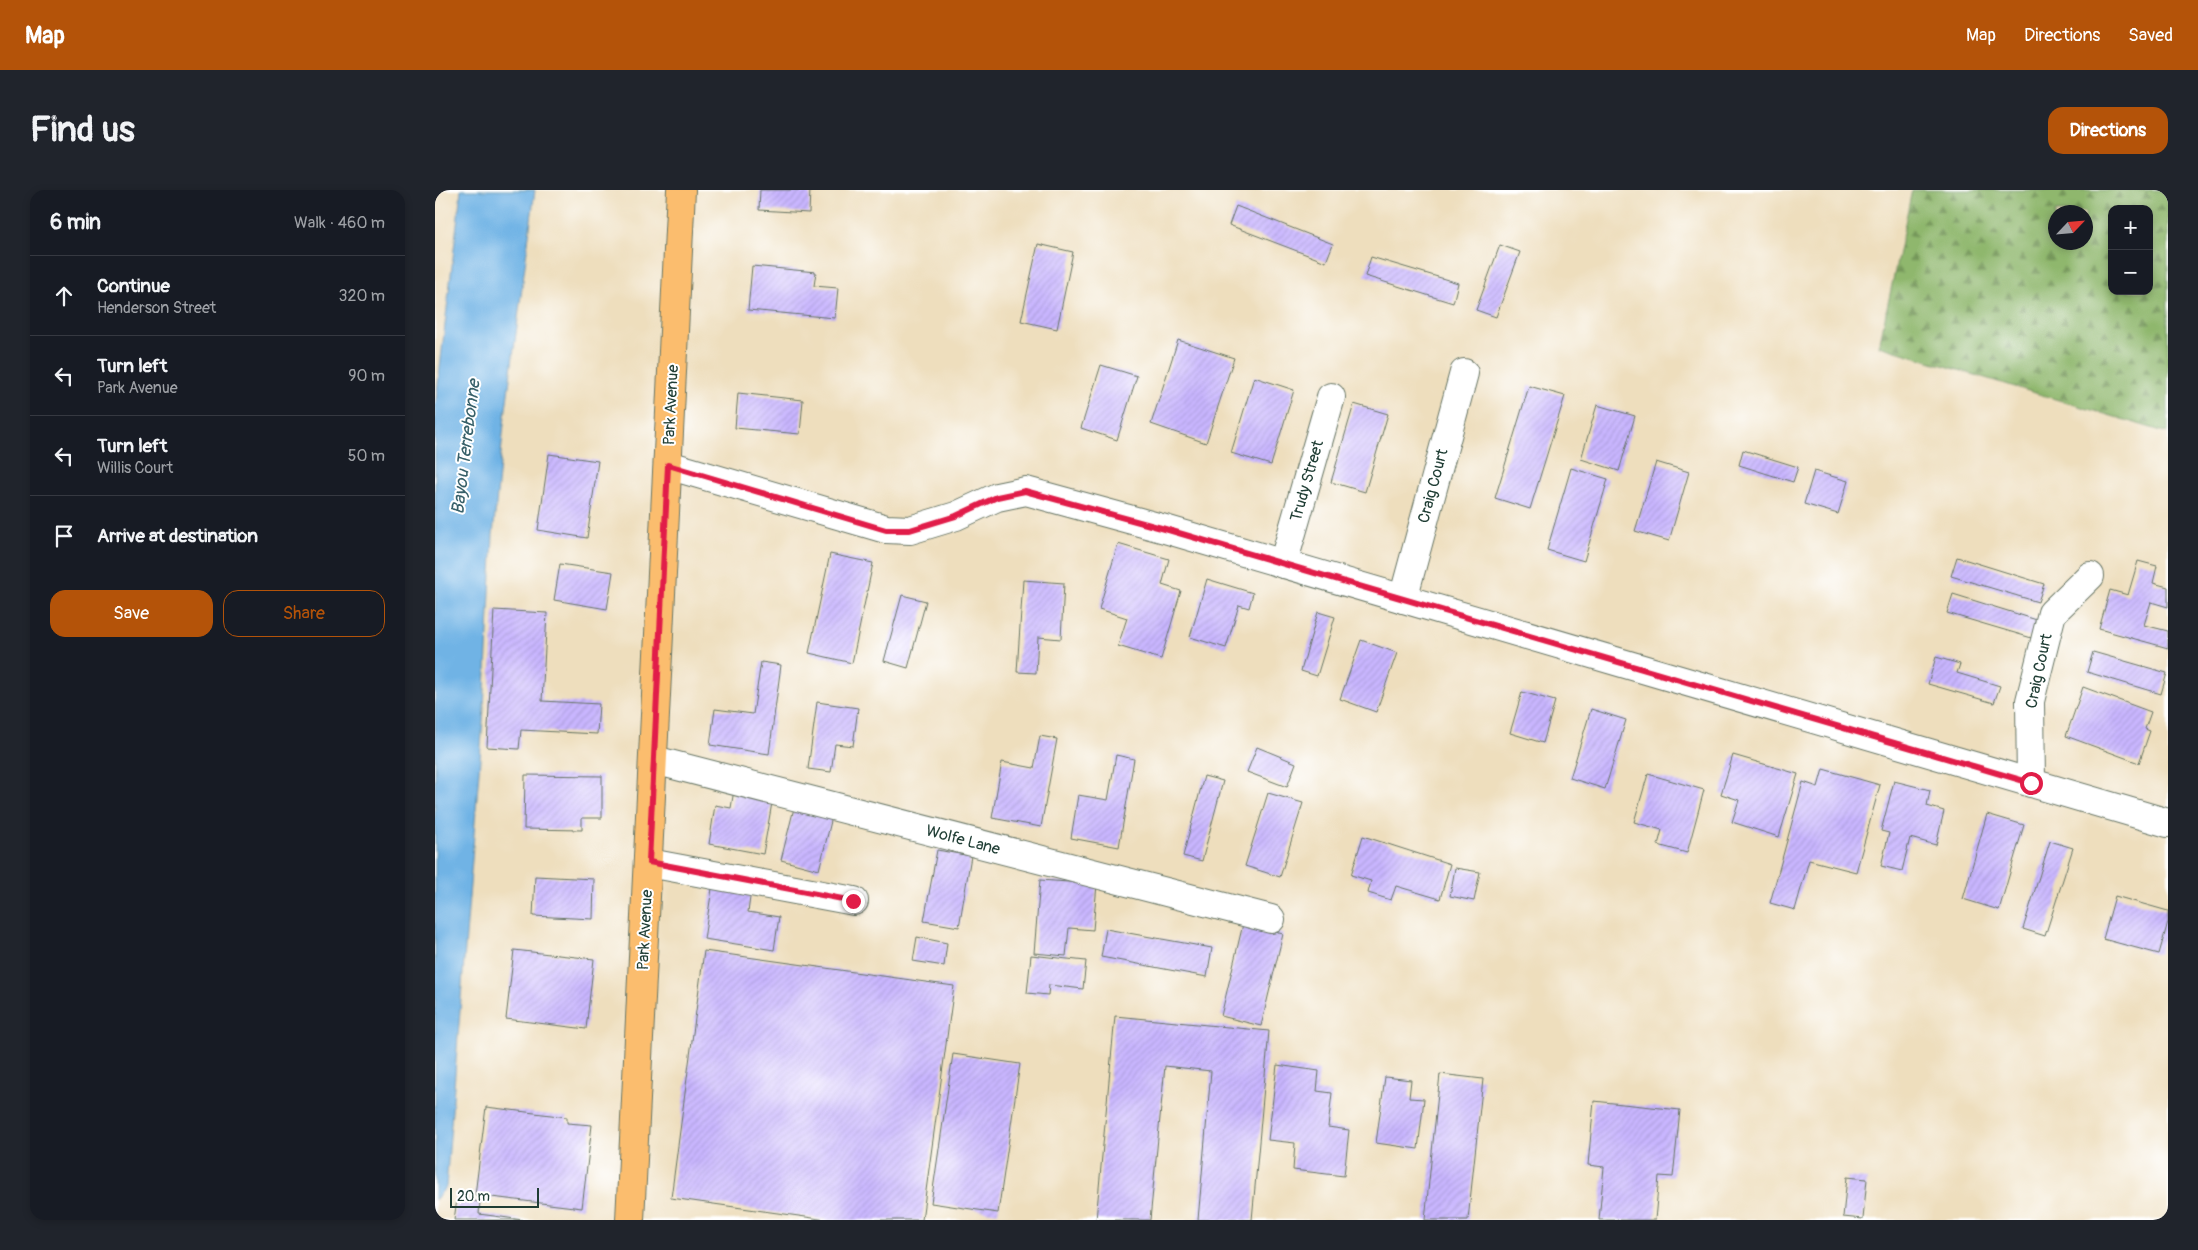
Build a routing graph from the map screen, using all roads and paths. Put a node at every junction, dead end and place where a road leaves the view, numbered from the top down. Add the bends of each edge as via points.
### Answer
1 (681, 190) edge
2 (1464, 373) dead end
3 (1331, 397) dead end
4 (668, 465) junction
5 (1283, 564) junction
6 (2090, 576) dead end
7 (1403, 599) junction
8 (654, 760) junction
9 (2031, 783) junction
10 (2168, 823) edge
11 (649, 862) junction
12 (853, 901) dead end
13 (1271, 920) dead end
14 (630, 1220) edge

1 - 4 main road, Park Avenue
2 - 7 street, Craig Court
3 - 5 street, Trudy Street
4 - 5 street via 886,530 910,530 956,516 997,497 1025,491
4 - 8 main road, Park Avenue
5 - 7 street
6 - 9 street, Craig Court via 2052,613 2030,702
7 - 9 street
8 - 11 main road, Park Avenue
8 - 13 street, Wolfe Lane
9 - 10 street
11 - 12 street
11 - 14 main road, Park Avenue

